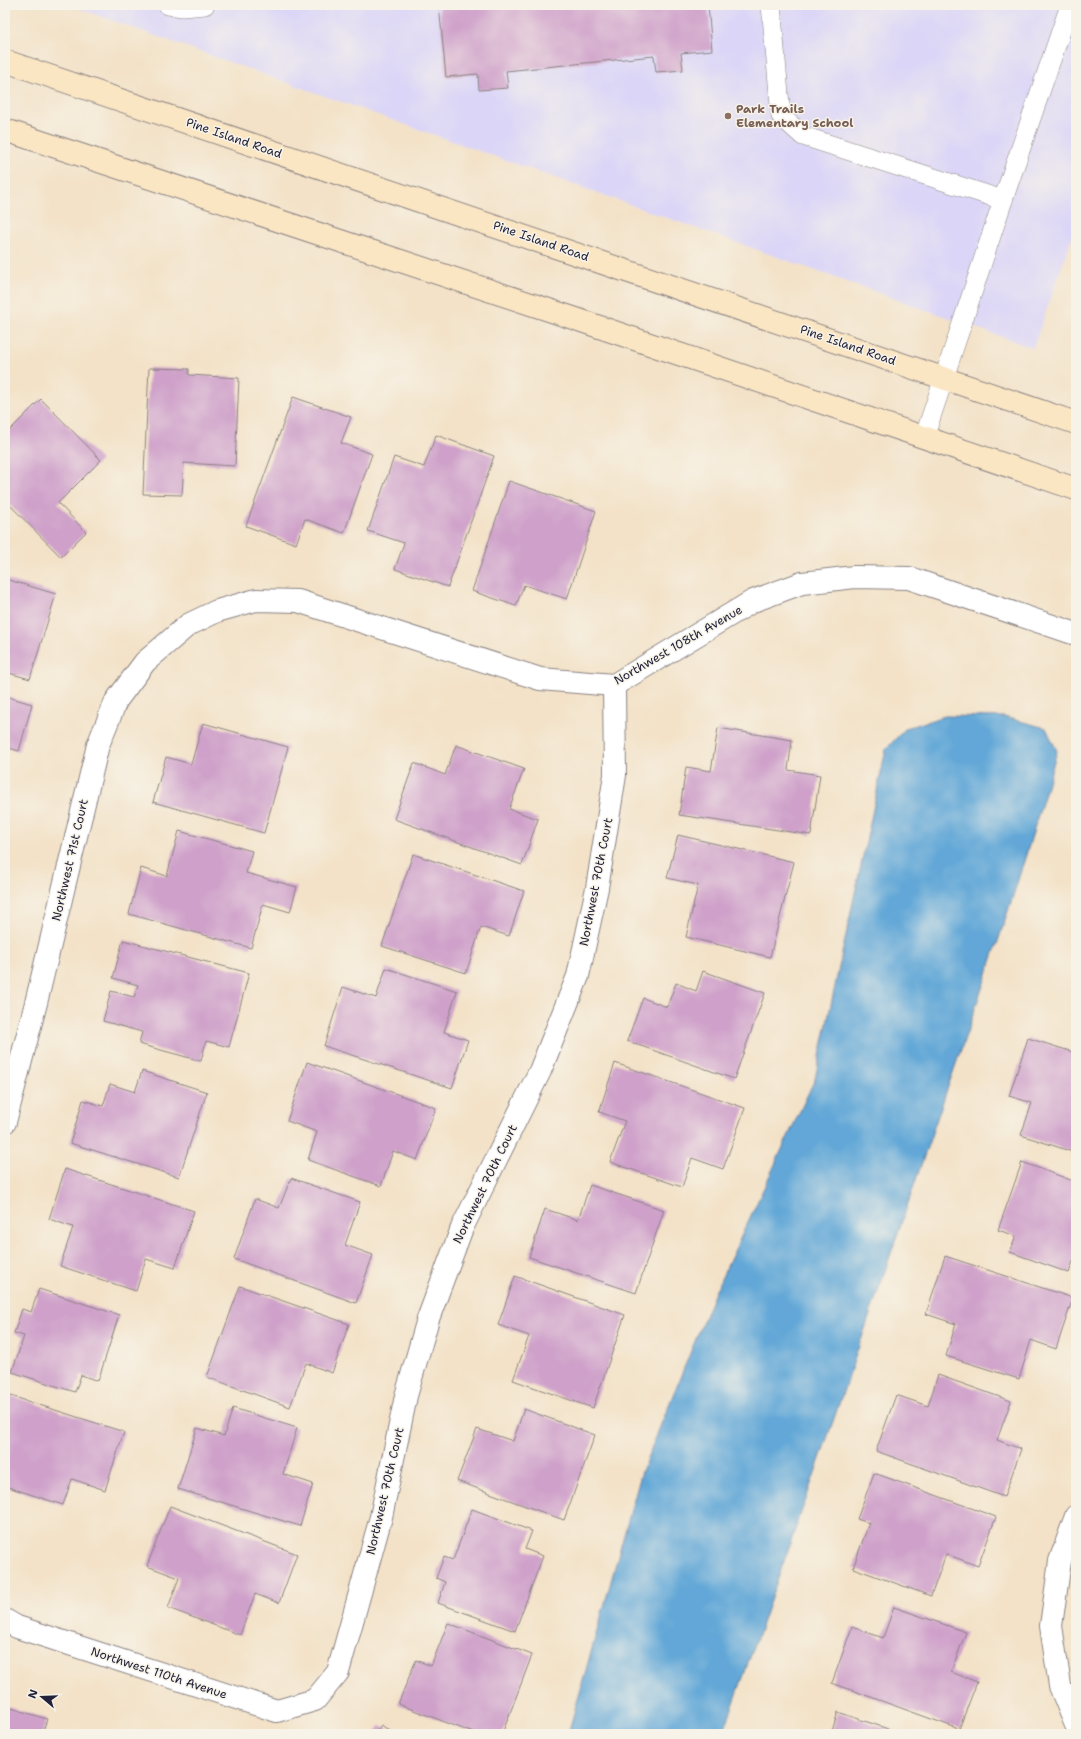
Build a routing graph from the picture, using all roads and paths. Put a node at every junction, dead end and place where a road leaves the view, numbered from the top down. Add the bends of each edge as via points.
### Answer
1 (168, 5) edge
2 (205, 5) edge
3 (771, 5) edge
4 (1070, 5) edge
5 (5, 61) edge
6 (5, 130) edge
7 (1003, 200) junction
8 (944, 377) junction
9 (1076, 423) edge
10 (924, 438) junction
11 (1076, 489) edge
12 (188, 625) joint
13 (1076, 634) edge
14 (614, 685) junction
15 (5, 1122) edge
16 (1076, 1516) edge
17 (5, 1620) edge
18 (315, 1700) joint
19 (1076, 1725) edge

1 - 2 lane
3 - 7 lane via 782,116 803,136
4 - 7 lane
5 - 8 main road, Pine Island Road
6 - 10 main road via 552,311
7 - 8 lane
8 - 9 main road, Pine Island Road
8 - 10 lane
10 - 11 main road
12 - 14 street, Northwest 108th Avenue via 217,611 256,600 298,601 540,679
12 - 15 street, Northwest 71st Court via 145,662 116,701 98,745
13 - 14 street, Northwest 108th Avenue via 909,578 855,577 802,583 753,601
14 - 18 street, Northwest 70th Court via 615,775 597,888 578,976 540,1071 462,1228 428,1319 406,1396 381,1517 338,1672
16 - 19 street via 1060,1561 1051,1626 1060,1686
17 - 18 street, Northwest 110th Avenue via 17,1627 277,1711

